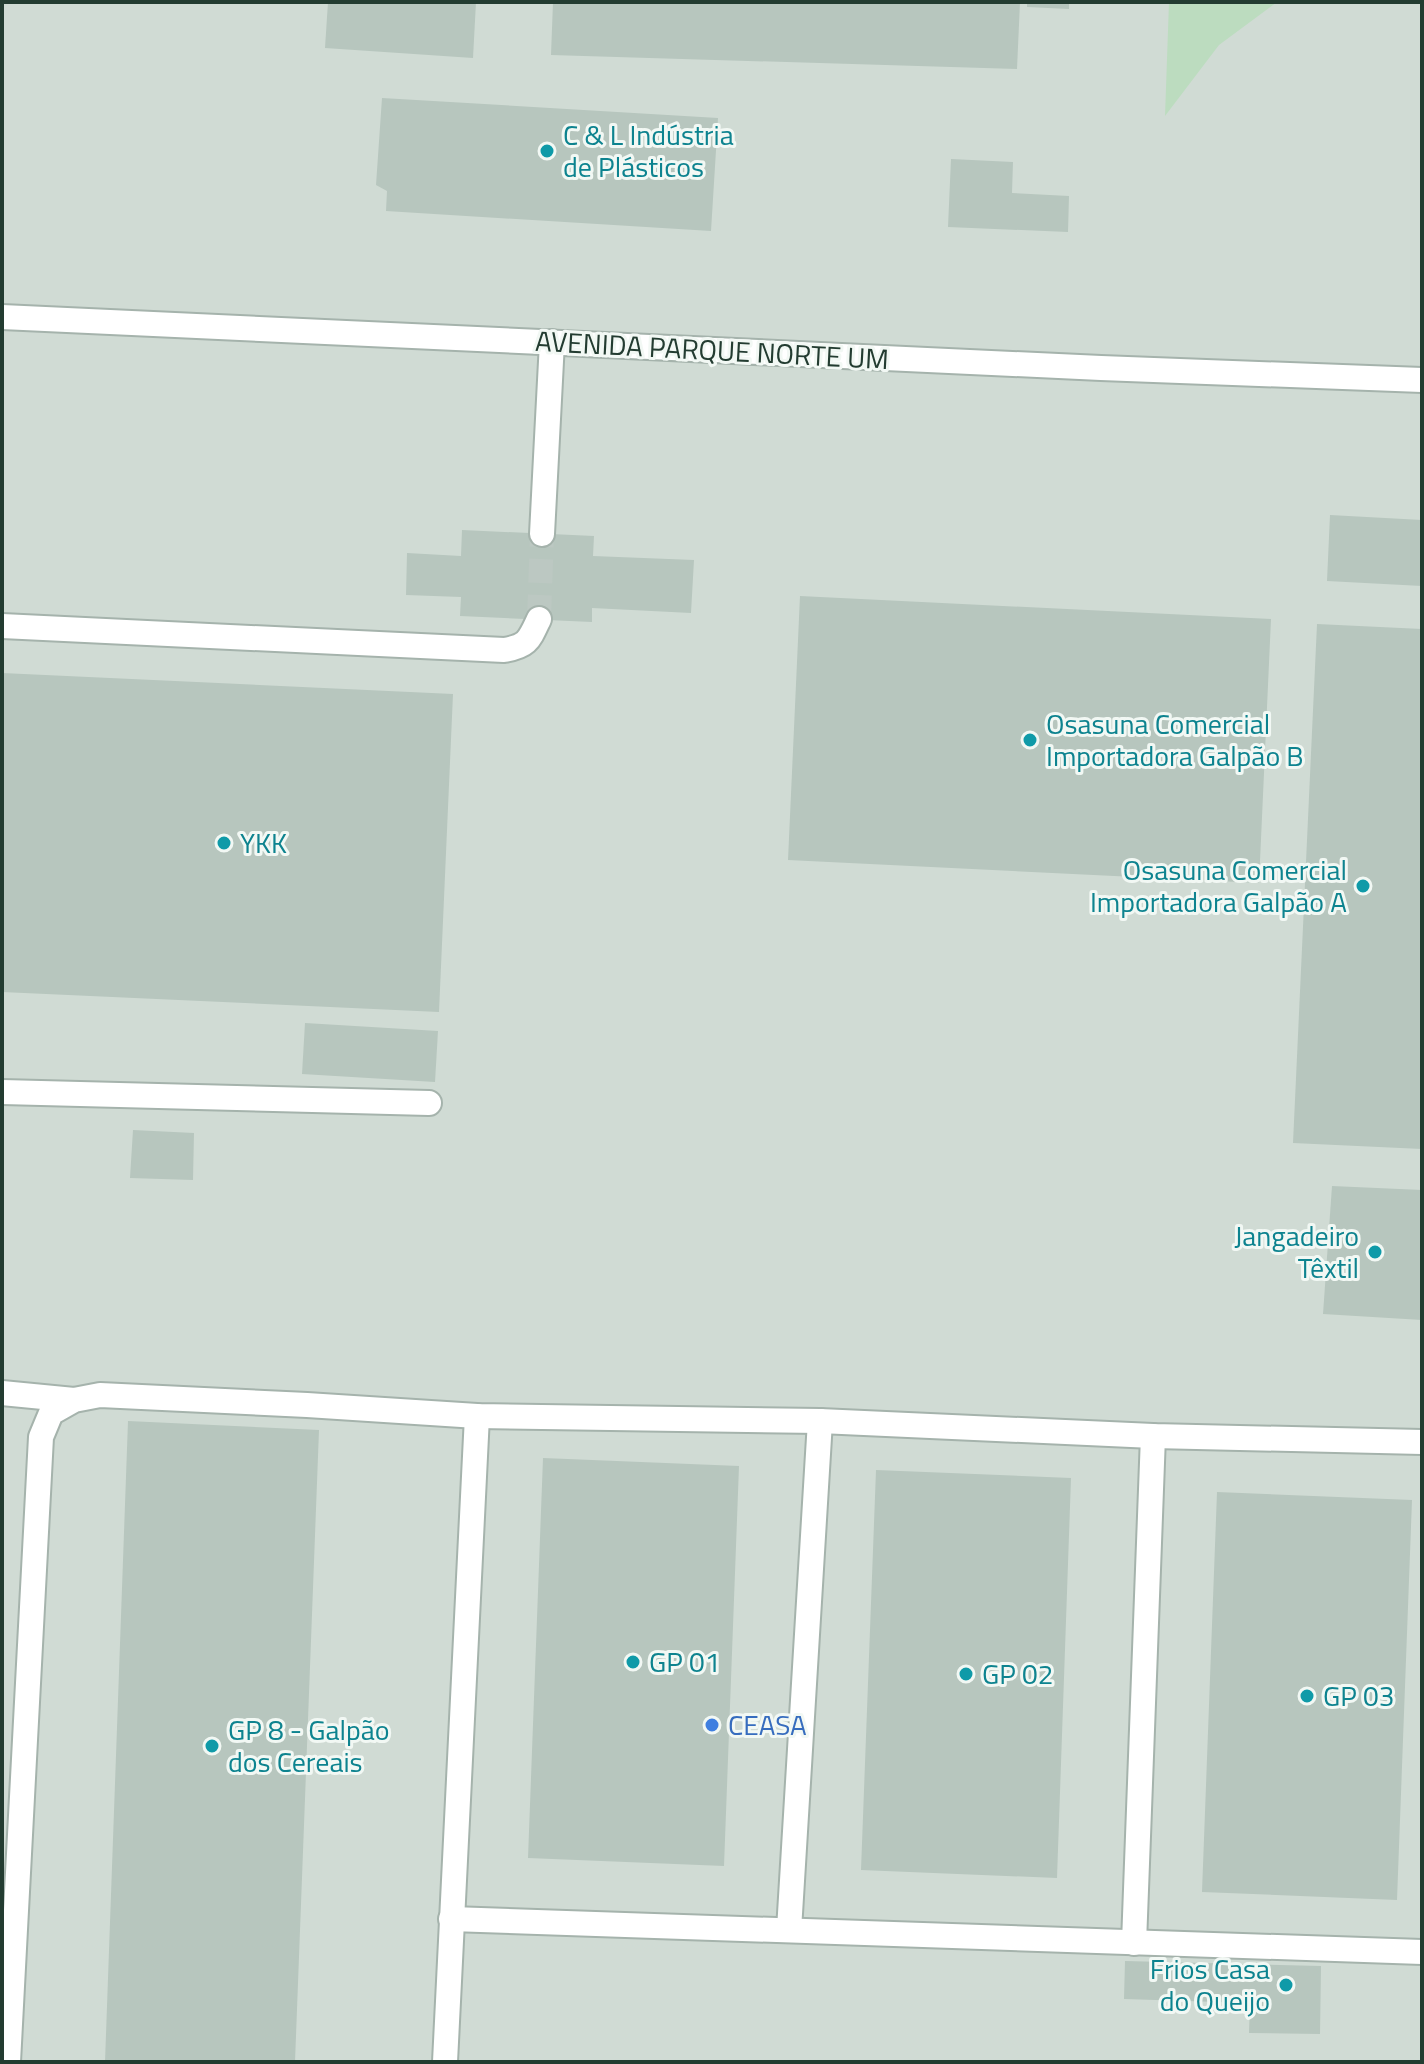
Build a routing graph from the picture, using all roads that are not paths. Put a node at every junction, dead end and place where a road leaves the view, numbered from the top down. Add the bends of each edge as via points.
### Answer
1 (2, 317) edge
2 (552, 342) junction
3 (1422, 380) edge
4 (542, 534) tunnel mouth
5 (539, 619) tunnel mouth
6 (2, 626) edge
7 (2, 1092) edge
8 (429, 1103) dead end
9 (2, 1393) edge
10 (74, 1400) junction
11 (477, 1416) junction
12 (820, 1421) junction
13 (1153, 1436) junction
14 (1422, 1442) edge
15 (451, 1919) junction
16 (789, 1930) junction
17 (1134, 1943) junction
18 (1422, 1952) edge
19 (8, 2062) edge
20 (445, 2062) edge

1 - 2 street, AVENIDA PARQUE NORTE UM
2 - 3 street, AVENIDA PARQUE NORTE UM
2 - 4 street
5 - 6 street via 529,641 504,650
7 - 8 street
9 - 10 street
10 - 11 street via 100,1395
10 - 19 street via 51,1413 41,1437
11 - 12 street
11 - 15 street
12 - 13 street
12 - 16 street
13 - 14 street
13 - 17 street
15 - 16 street
15 - 20 street
16 - 17 street
17 - 18 street

